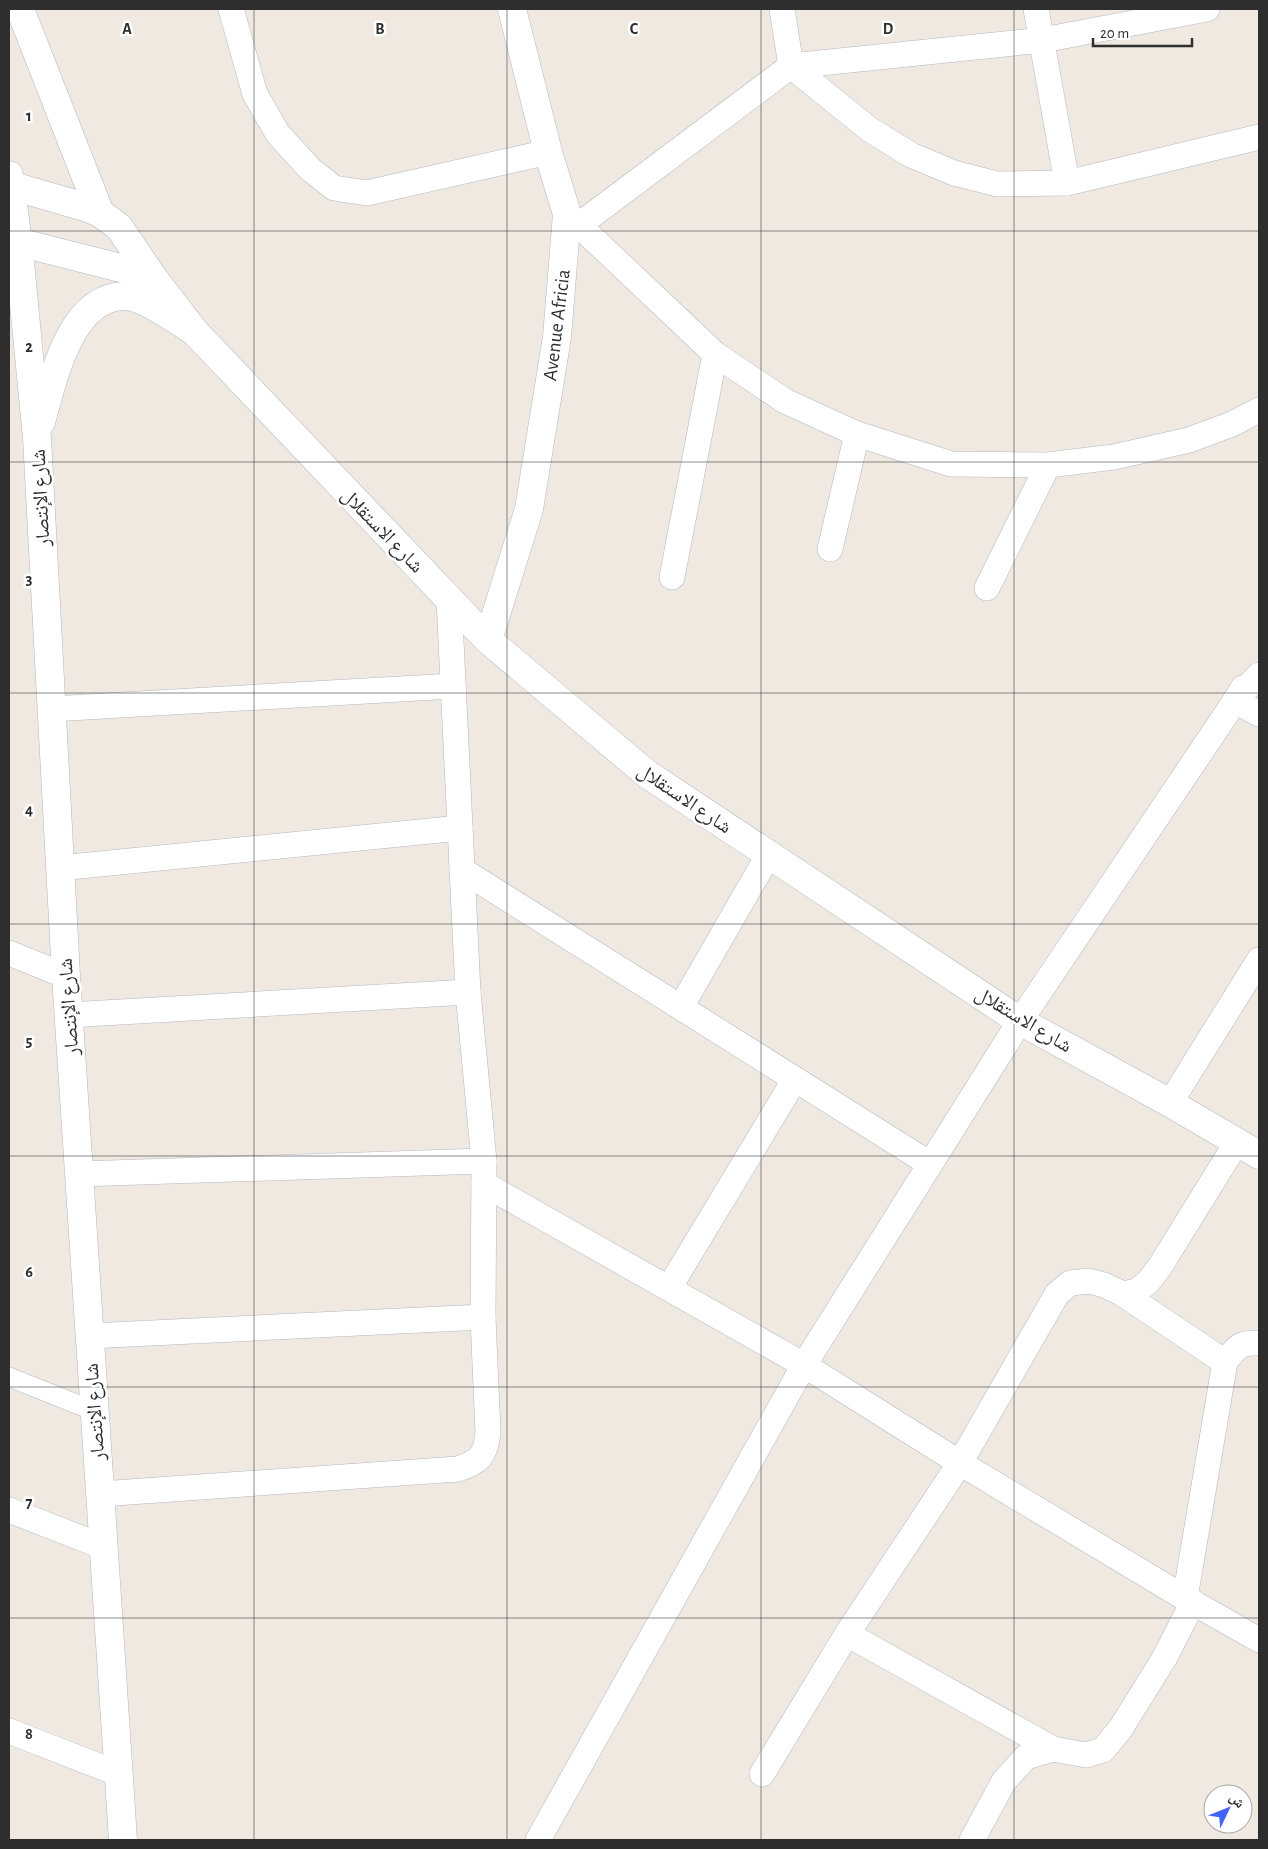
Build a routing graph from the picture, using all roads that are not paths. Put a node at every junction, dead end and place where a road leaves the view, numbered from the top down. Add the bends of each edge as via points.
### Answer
1 (20, 9) edge
2 (231, 9) edge
3 (512, 9) edge
4 (782, 9) edge
5 (1036, 9) edge
6 (1207, 9) edge
7 (1043, 40) junction
8 (791, 66) junction
9 (1259, 137) edge
10 (548, 152) junction
11 (9, 182) edge
12 (1067, 183) junction
13 (100, 213) junction
14 (573, 220) junction
15 (13, 240) edge
16 (152, 276) junction
17 (196, 332) junction
18 (715, 354) junction
19 (1259, 410) edge
20 (857, 434) junction
21 (37, 438) junction
22 (1048, 465) junction
23 (830, 549) dead end
24 (672, 577) dead end
25 (987, 588) dead end
26 (449, 599) junction
27 (488, 640) junction
28 (1259, 658) edge
29 (1259, 675) edge
30 (454, 686) junction
31 (1235, 701) junction
32 (52, 709) junction
33 (1259, 714) edge
34 (460, 828) junction
35 (769, 854) junction
36 (60, 868) junction
37 (462, 870) junction
38 (9, 954) edge
39 (1259, 960) edge
40 (66, 976) junction
41 (468, 992) junction
42 (681, 1007) junction
43 (68, 1015) junction
44 (1020, 1021) junction
45 (795, 1079) junction
46 (1170, 1103) junction
47 (1248, 1149) edge
48 (930, 1164) junction
49 (484, 1172) junction
50 (78, 1174) junction
51 (669, 1288) junction
52 (1123, 1294) junction
53 (483, 1317) junction
54 (89, 1336) junction
55 (1259, 1343) edge
56 (1225, 1362) junction
57 (804, 1364) junction
58 (9, 1378) edge
59 (94, 1411) junction
60 (960, 1463) junction
61 (100, 1494) junction
62 (9, 1510) edge
63 (104, 1546) junction
64 (1189, 1600) junction
65 (847, 1634) junction
66 (1259, 1640) edge
67 (9, 1731) edge
68 (1054, 1749) junction
69 (119, 1774) junction
70 (762, 1774) dead end
71 (123, 1840) edge
72 (538, 1840) edge
73 (972, 1840) edge

1 - 13 street
2 - 10 street via 255,94 278,134 310,169 334,188 368,194
3 - 10 street, Avenue Africia
4 - 8 street
5 - 7 street
6 - 7 street
7 - 8 street
7 - 12 street
8 - 12 street via 869,129 910,155 954,173 997,184
8 - 14 street
9 - 12 street
10 - 14 street, Avenue Africia
11 - 13 street
11 - 15 street, شارع الإنتصار
13 - 16 street via 118,227
14 - 18 street
14 - 27 street, Avenue Africia via 529,510
15 - 16 street
15 - 21 street, شارع الإنتصار
16 - 17 street
17 - 21 street via 159,309 125,296 96,305 76,326 59,357
17 - 26 street, شارع الاستقلال
18 - 20 street via 785,401
18 - 24 street
19 - 22 street via 1189,440 1114,456
20 - 22 street via 951,464
20 - 23 street
21 - 32 street, شارع الإنتصار
22 - 25 street
26 - 27 street, شارع الاستقلال
26 - 30 street
27 - 35 street, شارع الاستقلال via 647,774
28 - 31 street
29 - 31 street
30 - 32 street
30 - 34 street
31 - 33 street
31 - 44 street
32 - 36 street, شارع الإنتصار
34 - 36 street
34 - 37 street
35 - 42 street
35 - 44 street, شارع الاستقلال
36 - 40 street, شارع الإنتصار
37 - 41 street
37 - 42 street
38 - 40 street
39 - 46 street
40 - 43 street, شارع الإنتصار
41 - 43 street
41 - 49 street
42 - 45 street
43 - 50 street, شارع الإنتصار
44 - 46 street, شارع الاستقلال
44 - 48 street
45 - 48 street
45 - 51 street
46 - 47 street, شارع الاستقلال
47 - 52 street via 1148,1282 1137,1291
48 - 57 street
49 - 50 street
49 - 51 street
49 - 53 street
50 - 54 street, شارع الإنتصار
51 - 57 street
52 - 56 street
52 - 60 street via 1089,1281 1070,1283 1057,1294
53 - 54 street
53 - 61 street via 488,1433 482,1456 474,1464 458,1469
54 - 59 street, شارع الإنتصار
55 - 56 street via 1246,1342 1235,1349
56 - 64 street
57 - 60 street
57 - 72 street
58 - 59 street
59 - 61 street, شارع الإنتصار
60 - 64 street
60 - 65 street
61 - 63 street, شارع الإنتصار
62 - 63 street
63 - 69 street, شارع الإنتصار
64 - 66 street
64 - 68 street via 1165,1657 1121,1728 1103,1750 1086,1755
65 - 68 street
65 - 70 street
67 - 69 street
68 - 73 street via 1026,1757 1004,1781
69 - 71 street, شارع الإنتصار

